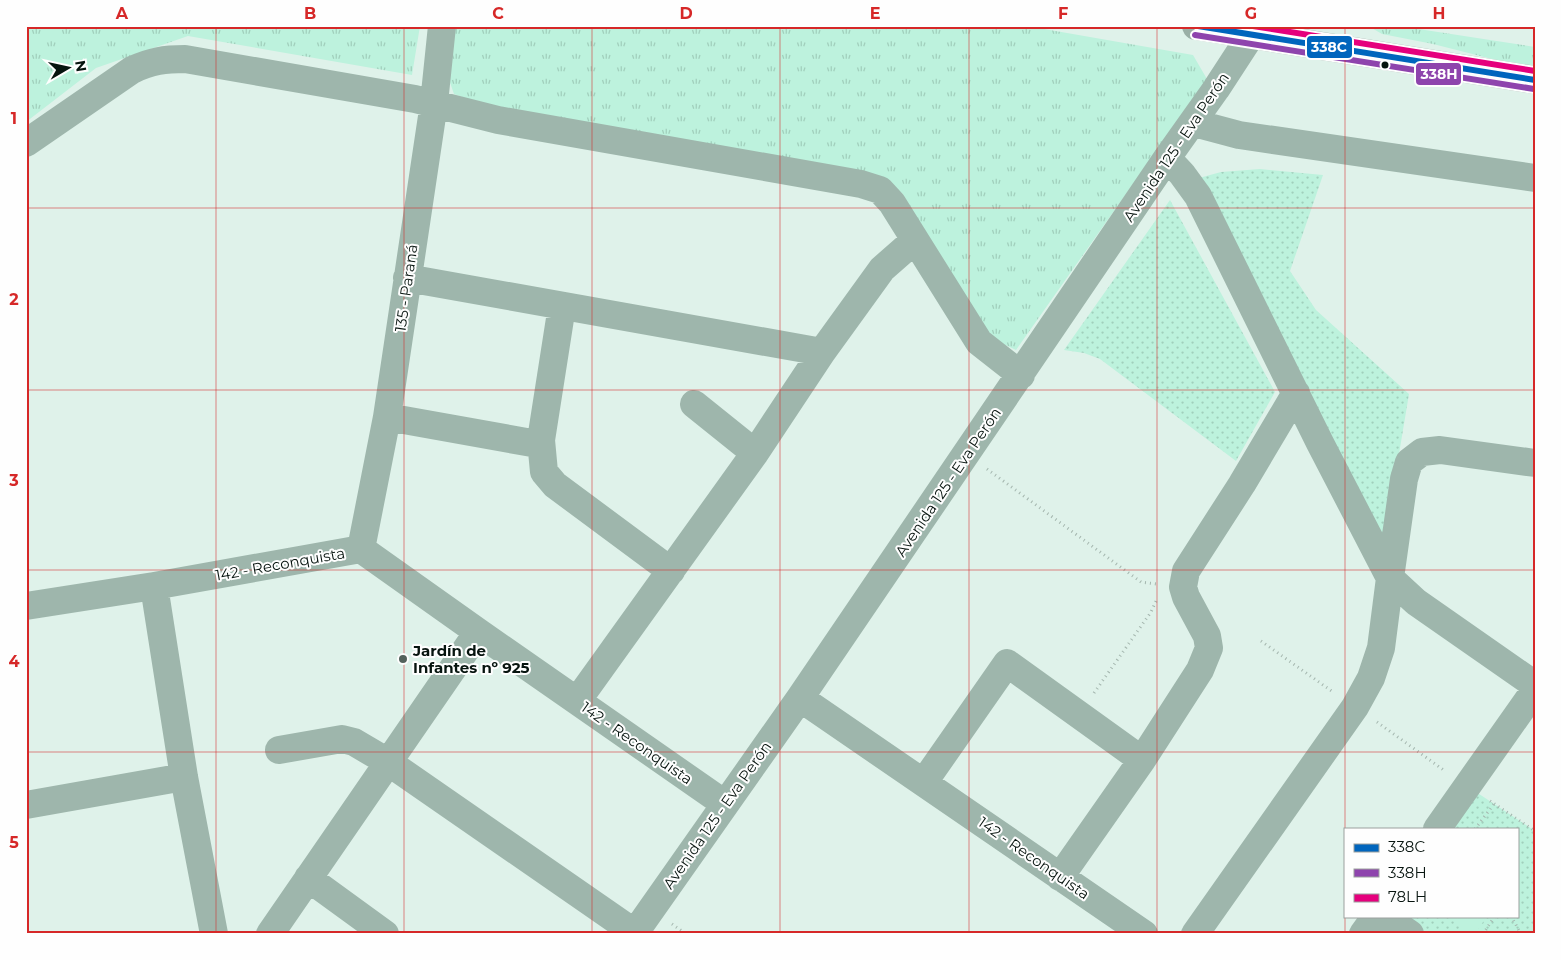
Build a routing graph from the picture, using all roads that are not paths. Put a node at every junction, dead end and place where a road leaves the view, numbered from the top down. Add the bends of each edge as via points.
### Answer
1 (442, 26) edge
2 (1196, 26) edge
3 (1254, 31) edge
4 (1535, 80) edge
5 (434, 103) junction
6 (1194, 122) junction
7 (26, 143) edge
8 (1167, 158) junction
9 (1535, 178) edge
10 (915, 240) junction
11 (407, 278) junction
12 (562, 306) junction
13 (822, 352) junction
14 (1021, 375) junction
15 (1296, 393) junction
16 (694, 404) dead end
17 (387, 417) junction
18 (541, 440) junction
19 (755, 453) junction
20 (1535, 463) edge
21 (362, 549) junction
22 (671, 571) junction
23 (1390, 578) junction
24 (154, 586) junction
25 (26, 606) edge
26 (478, 632) junction
27 (1535, 685) edge
28 (1535, 690) edge
29 (800, 698) junction
30 (577, 701) junction
31 (279, 750) dead end
32 (1142, 760) junction
33 (388, 762) junction
34 (184, 777) junction
35 (924, 782) junction
36 (725, 804) junction
37 (26, 805) edge
38 (1438, 828) edge
39 (1060, 877) junction
40 (308, 878) junction
41 (1375, 918) edge
42 (1387, 918) edge
43 (634, 933) edge
44 (214, 934) edge
45 (270, 934) edge
46 (385, 934) edge
47 (1144, 934) edge
48 (1195, 934) edge
49 (1363, 934) edge
50 (1410, 934) edge

1 - 5 street, 135 - Paraná
2 - 3 main road
3 - 4 main road
3 - 6 street, Avenida 125 - Eva Perón
5 - 7 street via 185,59 169,59 149,62 132,70
5 - 10 street via 498,120 861,184 880,190
5 - 11 street, 135 - Paraná
6 - 8 street, Avenida 125 - Eva Perón
6 - 9 street via 1239,136
8 - 14 street, Avenida 125 - Eva Perón
8 - 15 street via 1198,196
10 - 13 street via 882,269
10 - 14 street via 979,342
11 - 12 street
11 - 17 street, 135 - Paraná
12 - 13 street
12 - 18 street
13 - 19 street
14 - 29 street, Avenida 125 - Eva Perón
15 - 23 street
15 - 32 street via 1242,484 1174,586 1186,597 1207,636 1209,648 1200,670
16 - 19 street
17 - 18 street via 532,443
17 - 21 street, 135 - Paraná
18 - 22 street via 544,472 555,485
19 - 22 street
20 - 23 street via 1440,450 1422,452 1409,462
21 - 24 street, 142 - Reconquista
21 - 26 street, 142 - Reconquista
22 - 30 street
23 - 27 street via 1416,602
23 - 48 street via 1381,648 1372,678 1356,708
24 - 25 street, 142 - Reconquista
24 - 34 street
26 - 30 street, 142 - Reconquista
26 - 33 street
28 - 38 street
29 - 35 street, 142 - Reconquista
29 - 36 street, Avenida 125 - Eva Perón
30 - 36 street, 142 - Reconquista
31 - 33 street via 342,739 354,742
32 - 35 street via 1007,663
32 - 39 street
33 - 40 street
33 - 43 street
34 - 37 street
34 - 44 street
35 - 39 street, 142 - Reconquista
36 - 43 street, Avenida 125 - Eva Perón
39 - 47 street, 142 - Reconquista
40 - 45 street
40 - 46 street
41 - 49 street
42 - 50 street

